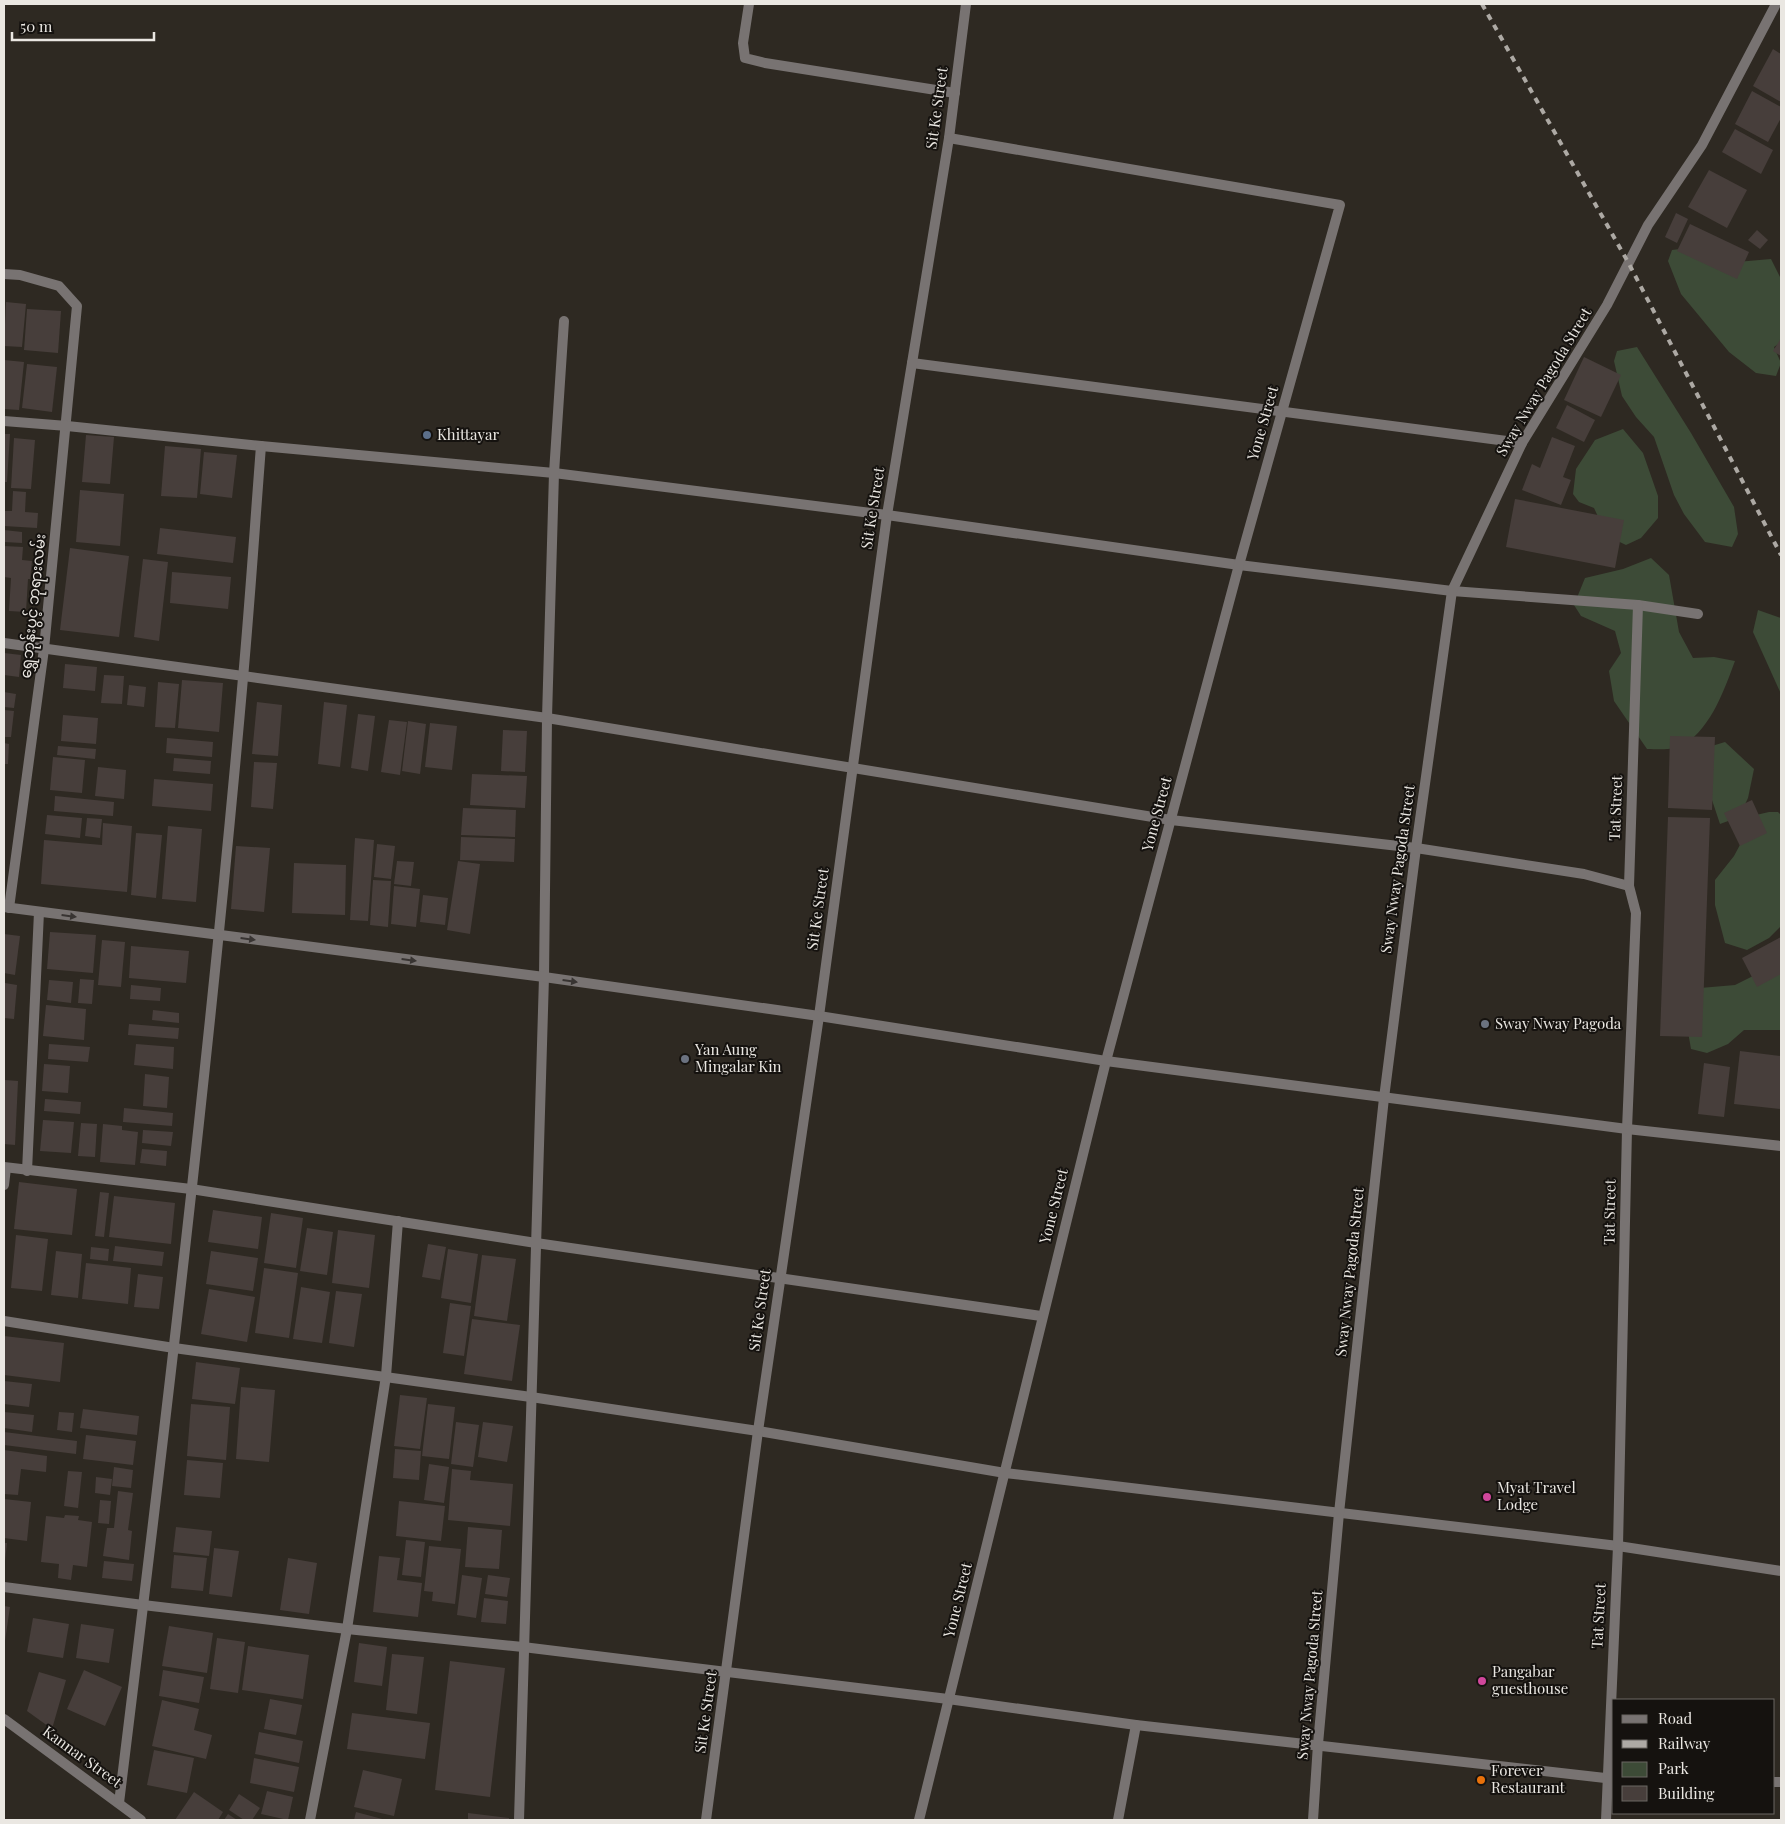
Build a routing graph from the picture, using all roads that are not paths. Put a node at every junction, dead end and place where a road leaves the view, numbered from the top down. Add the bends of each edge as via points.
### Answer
1 (749, 4) edge
2 (966, 4) edge
3 (1777, 10) edge
4 (956, 93) junction
5 (949, 138) junction
6 (4, 274) edge
7 (564, 321) dead end
8 (912, 363) junction
9 (1282, 412) junction
10 (4, 421) edge
11 (67, 426) junction
12 (1522, 443) junction
13 (261, 446) junction
14 (554, 473) junction
15 (887, 515) junction
16 (1239, 564) junction
17 (1452, 591) junction
18 (1638, 605) junction
19 (1698, 614) dead end
20 (4, 643) edge
21 (44, 649) junction
22 (244, 676) junction
23 (547, 718) junction
24 (853, 769) junction
25 (1171, 820) junction
26 (1416, 848) junction
27 (1629, 886) junction
28 (6, 907) edge
29 (39, 912) junction
30 (219, 935) junction
31 (544, 977) junction
32 (819, 1016) junction
33 (1106, 1061) junction
34 (1384, 1098) junction
35 (1627, 1129) junction
36 (1781, 1146) edge
37 (5, 1168) edge
38 (27, 1171) junction
39 (4, 1185) edge
40 (191, 1189) junction
41 (398, 1221) junction
42 (536, 1242) junction
43 (780, 1278) junction
44 (1041, 1316) junction
45 (4, 1321) edge
46 (174, 1348) junction
47 (386, 1376) junction
48 (530, 1397) junction
49 (758, 1431) junction
50 (1005, 1473) junction
51 (1339, 1512) junction
52 (1618, 1546) junction
53 (1781, 1571) edge
54 (4, 1587) edge
55 (143, 1605) junction
56 (347, 1629) junction
57 (523, 1647) junction
58 (727, 1672) junction
59 (948, 1699) junction
60 (1613, 1699) edge
61 (4, 1719) edge
62 (1612, 1721) edge
63 (1136, 1725) junction
64 (1318, 1744) junction
65 (1610, 1779) edge
66 (119, 1803) junction
67 (141, 1820) edge
68 (310, 1820) edge
69 (519, 1820) edge
70 (706, 1820) edge
71 (919, 1820) edge
72 (1118, 1820) edge
73 (1313, 1820) edge
74 (1606, 1820) edge

1 - 4 street via 743,43 745,58
2 - 4 street, Sit Ke Street
3 - 12 street, Sway Nway Pagoda Street via 1702,145 1648,225 1608,305
4 - 5 street, Sit Ke Street
5 - 8 street, Sit Ke Street
5 - 9 street, Yone Street via 1340,205
6 - 11 street, ရွှေဘုန်းပွင့် ဘုရားလမ်း via 59,286 77,306
7 - 14 street
8 - 9 street
8 - 15 street, Sit Ke Street
9 - 12 street
9 - 16 street, Yone Street
10 - 11 street
11 - 13 street
11 - 21 street, ရွှေဘုန်းပွင့် ဘုရားလမ်း
12 - 17 street, Sway Nway Pagoda Street
13 - 14 street
13 - 22 street
14 - 15 street
14 - 23 street
15 - 16 street
15 - 24 street, Sit Ke Street
16 - 17 street
16 - 25 street, Yone Street
17 - 18 street
17 - 26 street, Sway Nway Pagoda Street
18 - 19 street
18 - 27 street, Tat Street
20 - 21 street
21 - 22 street
21 - 28 street, ရွှေဘုန်းပွင့် ဘုရားလမ်း
22 - 23 street
22 - 30 street
23 - 24 street
23 - 31 street
24 - 25 street
24 - 32 street, Sit Ke Street
25 - 26 street
25 - 33 street, Yone Street
26 - 27 street via 1584,874
26 - 34 street, Sway Nway Pagoda Street
27 - 35 street, Tat Street via 1636,913
28 - 29 street
29 -> 30 street
29 - 38 street
30 -> 31 street
30 - 40 street
31 -> 32 street
31 - 42 street
32 - 33 street
32 - 43 street, Sit Ke Street
33 - 34 street
33 - 44 street, Yone Street
34 - 35 street
34 - 51 street, Sway Nway Pagoda Street
35 - 36 street
35 - 52 street, Tat Street
37 - 38 street
37 - 39 street
38 - 40 street
40 - 41 street
40 - 46 street
41 - 42 street
41 - 47 street
42 - 43 street
42 - 48 street
43 - 44 street
43 - 49 street, Sit Ke Street
44 - 50 street, Yone Street
45 - 46 street
46 - 47 street
46 - 55 street
47 - 48 street
47 - 56 street
48 - 49 street
48 - 57 street
49 - 50 street
49 - 58 street, Sit Ke Street
50 - 51 street
50 - 59 street, Yone Street
51 - 52 street
51 - 64 street, Sway Nway Pagoda Street
52 - 53 street
52 - 60 street, Tat Street
54 - 55 street
55 - 56 street
55 - 66 street
56 - 57 street
56 - 68 street
57 - 58 street
57 - 69 street
58 - 59 street
58 - 70 street, Sit Ke Street
59 - 63 street
59 - 71 street, Yone Street
61 - 66 street, Kannar Street
62 - 65 street, Tat Street
63 - 64 street
63 - 72 street
64 - 65 street
64 - 73 street, Sway Nway Pagoda Street
65 - 74 street, Tat Street
66 - 67 street, Kannar Street

